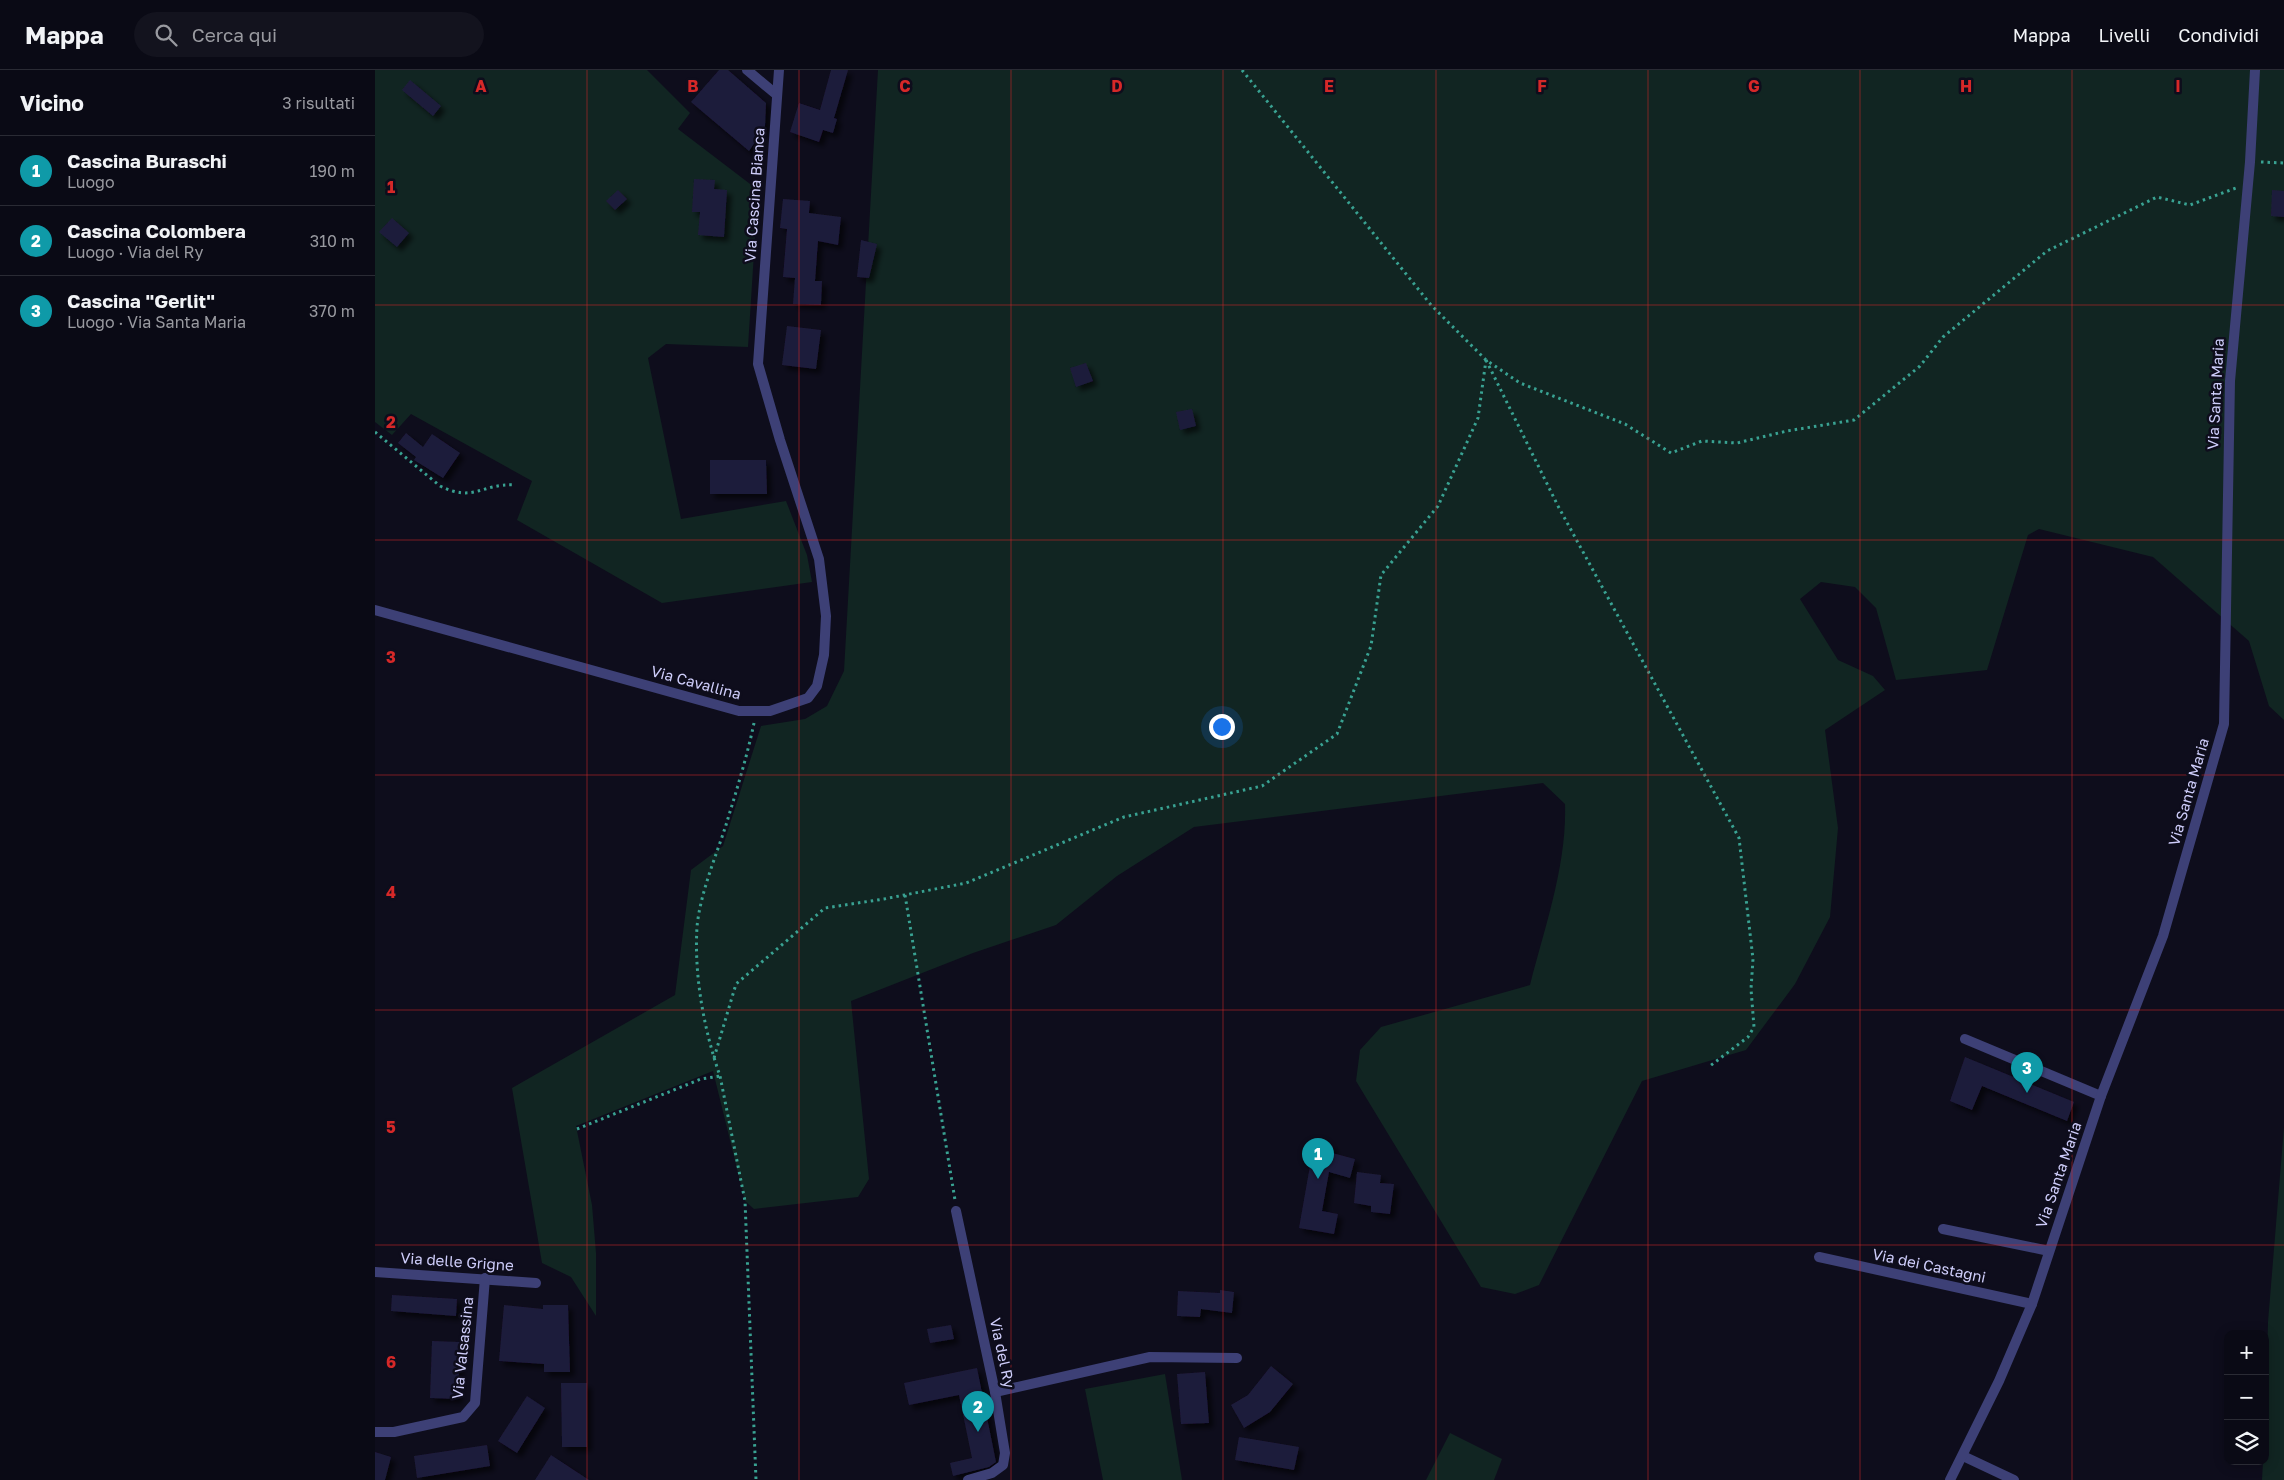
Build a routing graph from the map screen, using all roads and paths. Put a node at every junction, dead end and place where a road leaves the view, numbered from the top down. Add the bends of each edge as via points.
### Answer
1 (747, 70) edge
2 (779, 70) edge
3 (1243, 70) edge
4 (2255, 70) edge
5 (777, 95) junction
6 (2250, 162) junction
7 (2284, 163) edge
8 (2248, 184) junction
9 (761, 323) joint
10 (1486, 360) junction
11 (375, 432) edge
12 (515, 485) dead end
13 (375, 610) edge
14 (757, 712) junction
15 (905, 895) junction
16 (1965, 1039) dead end
17 (714, 1058) junction
18 (1710, 1066) dead end
19 (720, 1076) junction
20 (2101, 1096) junction
21 (577, 1129) dead end
22 (956, 1211) joint
23 (1943, 1229) dead end
24 (2049, 1251) junction
25 (1819, 1257) dead end
26 (375, 1272) edge
27 (485, 1278) junction
28 (536, 1283) dead end
29 (2032, 1304) junction
30 (1237, 1358) dead end
31 (995, 1392) junction
32 (375, 1432) edge
33 (1963, 1456) junction
34 (756, 1480) edge
35 (968, 1480) edge
36 (1950, 1480) edge
37 (2014, 1480) edge

1 - 5 street
2 - 5 street, Via Cascina Bianca
3 - 10 path via 1431,305
4 - 6 street, Via Santa Maria
5 - 9 street, Via Cascina Bianca
6 - 7 path
6 - 8 street, Via Santa Maria
8 - 10 path via 2190,205 2157,196 2047,251 1943,337 1920,366 1853,420 1737,443 1703,442 1671,453 1625,424 1520,384
8 - 20 street, Via Santa Maria via 2229,381 2224,724 2163,936
9 - 14 street, Via Cavallina via 758,364 819,559 827,616 824,655 817,686 808,698 785,707
10 - 15 path via 1478,418 1438,506 1381,575 1371,646 1337,734 1262,786 1124,817 966,883
10 - 18 path via 1558,506 1739,838 1753,958 1754,1027 1748,1037
11 - 12 path via 450,491 467,494 493,486
13 - 14 street, Via Cavallina via 739,711
14 - 17 path via 726,826 713,858 697,926 699,990
15 - 17 path via 825,908 735,984
15 - 22 path
16 - 20 street
17 - 19 path
19 - 21 path via 701,1079
19 - 34 path via 745,1201
20 - 24 street, Via Santa Maria
22 - 31 street, Via del Ry
23 - 24 street
24 - 29 street, Via Santa Maria
25 - 29 street, Via dei Castagni
26 - 27 street, Via delle Grigne
27 - 28 street, Via delle Grigne
27 - 32 street, Via Valsassina via 475,1404 463,1417 394,1432
29 - 33 street, Via Santa Maria
30 - 31 street via 1150,1357
31 - 35 street, Via del Ry via 1005,1453 1003,1465 993,1473
33 - 36 street, Via Santa Maria
33 - 37 street

